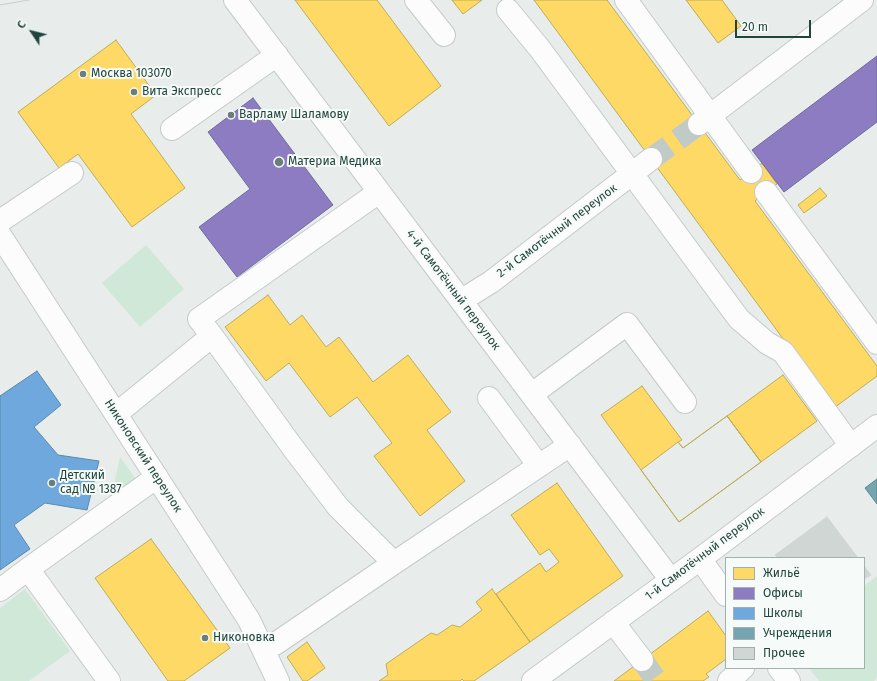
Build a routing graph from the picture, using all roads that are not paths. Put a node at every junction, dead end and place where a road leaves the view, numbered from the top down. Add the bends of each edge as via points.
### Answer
1 (235, 0) edge
2 (416, 0) edge
3 (626, 0) edge
4 (862, 0) edge
5 (508, 10) dead end
6 (444, 35) dead end
7 (277, 55) junction
8 (704, 120) junction
9 (172, 129) dead end
10 (651, 159) tunnel mouth
11 (751, 172) dead end
12 (72, 173) dead end
13 (632, 174) junction
14 (379, 192) junction
15 (766, 192) dead end
16 (0, 233) edge
17 (462, 300) junction
18 (212, 336) junction
19 (877, 343) edge
20 (532, 394) junction
21 (489, 398) dead end
22 (685, 402) dead end
23 (116, 414) junction
24 (877, 426) edge
25 (570, 445) junction
26 (851, 446) junction
27 (539, 466) junction
28 (157, 477) junction
29 (700, 559) junction
30 (394, 562) junction
31 (28, 569) junction
32 (671, 580) junction
33 (0, 590) edge
34 (725, 594) edge
35 (613, 622) junction
36 (275, 644) dead end
37 (642, 660) tunnel mouth
38 (742, 669) edge
39 (780, 669) edge
40 (109, 681) edge
41 (278, 681) edge
42 (532, 681) edge
43 (729, 681) edge
44 (789, 681) edge

1 - 7 street, 4-й Самотёчный переулок
2 - 6 street
3 - 8 street
4 - 8 street
5 - 13 street via 540,49
7 - 9 street
7 - 14 street, 4-й Самотёчный переулок
8 - 11 street
10 - 13 street, 2-й Самотёчный переулок
12 - 16 street
13 - 17 street, 2-й Самотёчный переулок via 491,282
13 - 26 street via 739,319 767,343 783,352
14 - 17 street, 4-й Самотёчный переулок
14 - 18 street via 199,319
15 - 19 street
16 - 23 street, Никоновский переулок
17 - 20 street, 4-й Самотёчный переулок
18 - 23 street
18 - 30 street via 338,507
20 - 22 street via 627,324
20 - 25 street, 4-й Самотёчный переулок
21 - 27 street
23 - 28 street, Никоновский переулок
24 - 26 street, 1-й Самотёчный переулок
25 - 27 street
25 - 32 street, 4-й Самотёчный переулок
26 - 29 street, 1-й Самотёчный переулок
27 - 30 street
28 - 31 street
28 - 41 street, Никоновский переулок via 249,620
29 - 32 street, 1-й Самотёчный переулок
29 - 34 street
30 - 36 street
31 - 33 street
31 - 40 street
32 - 35 street, 1-й Самотёчный переулок
35 - 37 street
35 - 42 street, 1-й Самотёчный переулок
38 - 43 street
39 - 44 street

